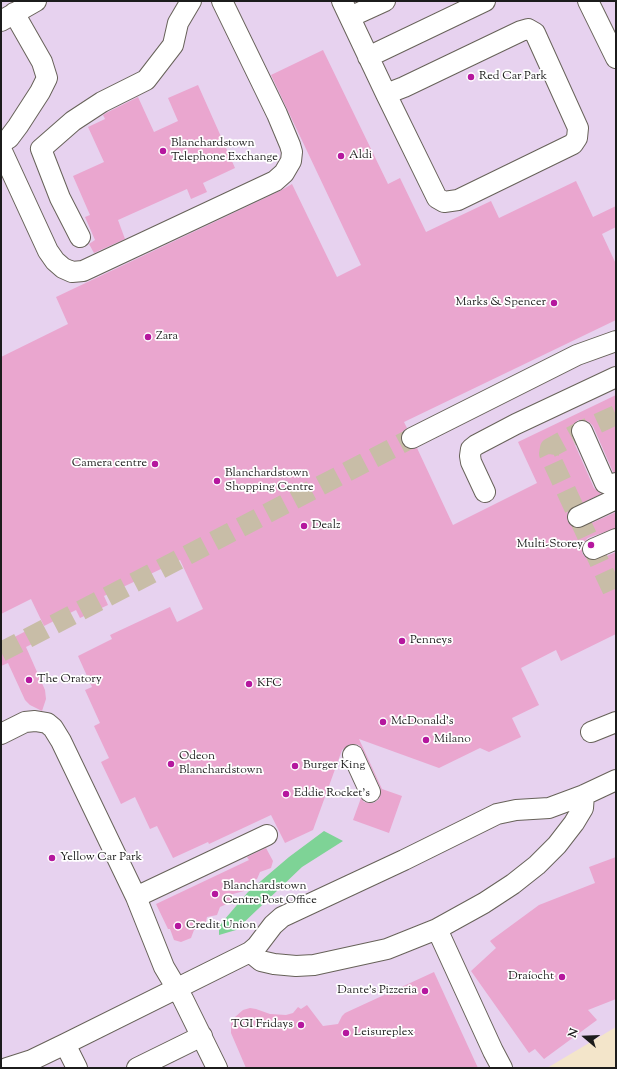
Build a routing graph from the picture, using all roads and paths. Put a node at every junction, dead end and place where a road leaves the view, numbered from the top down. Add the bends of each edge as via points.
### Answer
1 (36, 1) edge
2 (191, 1) edge
3 (222, 1) edge
4 (385, 1) edge
5 (485, 1) edge
6 (588, 1) edge
7 (346, 9) edge
8 (8, 17) edge
9 (368, 57) junction
10 (616, 58) edge
11 (386, 94) junction
12 (1, 143) edge
13 (1, 149) edge
14 (80, 237) dead end
15 (616, 341) edge
16 (616, 377) edge
17 (582, 431) dead end
18 (412, 438) tunnel mouth
19 (616, 483) edge
20 (485, 492) dead end
21 (616, 499) edge
22 (578, 517) dead end
23 (616, 539) edge
24 (593, 549) dead end
25 (616, 722) edge
26 (591, 732) dead end
27 (1, 734) edge
28 (353, 755) dead end
29 (616, 780) edge
30 (370, 792) dead end
31 (584, 795) junction
32 (267, 835) dead end
33 (136, 898) junction
34 (437, 929) junction
35 (250, 952) junction
36 (177, 988) junction
37 (202, 1036) junction
38 (65, 1044) junction
39 (7, 1068) edge
40 (77, 1068) edge
41 (137, 1068) edge
42 (217, 1068) edge
43 (502, 1068) edge

1 - 8 street
2 - 14 street via 178,23 173,45 146,80 73,120 41,149 60,198
3 - 13 street via 290,145 291,161 284,173 275,181 83,271 72,272 63,268 48,251
4 - 7 street
5 - 9 street
6 - 10 street
7 - 9 street
8 - 12 street via 42,62 47,78 18,126 9,138
9 - 11 street
11 - 11 street via 520,31 528,30 535,34 578,128 577,138 573,144 458,200 444,202 437,198 432,190
15 - 18 street via 577,354
16 - 20 street via 516,424 471,449 471,462
17 - 19 street via 605,483
21 - 22 street
23 - 24 street
25 - 26 street
27 - 33 street via 25,722 47,723 53,728
28 - 30 street
29 - 31 street
31 - 34 street via 583,808 574,823 537,865 484,903
31 - 35 street via 549,808 496,814 282,917
32 - 33 street
33 - 36 street via 162,962
34 - 35 street via 387,949 314,965 274,964 261,961
34 - 43 street
35 - 36 street
36 - 37 street
36 - 38 street
37 - 41 street
37 - 42 street
38 - 39 street via 32,1060
38 - 40 street

